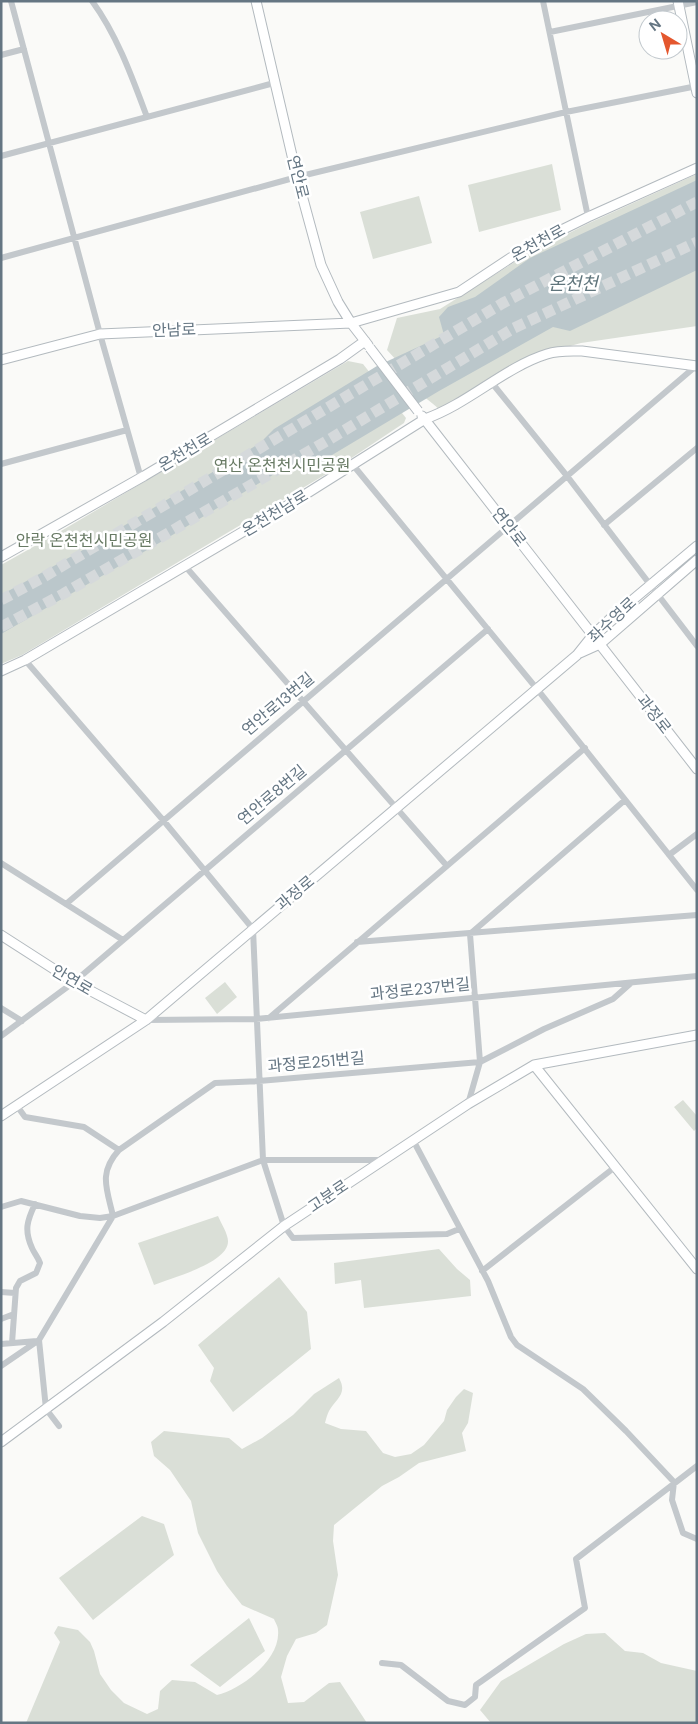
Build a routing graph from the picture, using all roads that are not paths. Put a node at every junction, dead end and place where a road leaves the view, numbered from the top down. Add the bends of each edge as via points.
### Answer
1 (11, 1) edge
2 (92, 1) edge
3 (256, 1) edge
4 (544, 1) edge
5 (697, 2) edge
6 (679, 4) edge
7 (550, 32) junction
8 (24, 49) junction
9 (1, 54) edge
10 (274, 82) junction
11 (696, 88) edge
12 (566, 112) junction
13 (148, 116) junction
14 (49, 143) junction
15 (1, 156) edge
16 (697, 168) edge
17 (298, 177) junction
18 (588, 217) junction
19 (75, 238) junction
20 (1, 258) edge
21 (351, 323) junction
22 (100, 334) junction
23 (367, 344) junction
24 (1, 360) edge
25 (696, 366) edge
26 (492, 383) junction
27 (425, 419) junction
28 (127, 430) junction
29 (697, 448) edge
30 (1, 464) edge
31 (353, 465) junction
32 (567, 476) junction
33 (141, 478) junction
34 (604, 525) junction
35 (509, 526) junction
36 (697, 546) edge
37 (1, 557) edge
38 (697, 560) edge
39 (185, 566) junction
40 (447, 578) junction
41 (651, 586) junction
42 (657, 594) junction
43 (488, 629) junction
44 (593, 634) junction
45 (600, 644) junction
46 (697, 646) edge
47 (577, 654) junction
48 (25, 660) junction
49 (1, 671) edge
50 (537, 689) junction
51 (304, 700) junction
52 (585, 748) junction
53 (346, 750) junction
54 (697, 769) edge
55 (625, 800) junction
56 (396, 808) junction
57 (163, 820) junction
58 (697, 834) edge
59 (669, 855) junction
60 (1, 863) edge
61 (447, 866) junction
62 (205, 871) junction
63 (697, 890) edge
64 (66, 904) junction
65 (697, 915) edge
66 (253, 929) junction
67 (470, 934) junction
68 (1, 936) edge
69 (123, 940) junction
70 (358, 942) junction
71 (697, 976) edge
72 (74, 982) junction
73 (631, 983) junction
74 (475, 998) junction
75 (1, 1008) edge
76 (269, 1018) junction
77 (256, 1019) junction
78 (146, 1020) junction
79 (22, 1021) junction
80 (697, 1035) edge
81 (1, 1036) edge
82 (480, 1062) junction
83 (534, 1065) junction
84 (259, 1081) junction
85 (468, 1104) junction
86 (17, 1106) junction
87 (1, 1116) edge
88 (413, 1140) junction
89 (119, 1150) junction
90 (262, 1160) junction
91 (382, 1160) junction
92 (615, 1167) junction
93 (34, 1204) junction
94 (1, 1207) edge
95 (113, 1216) junction
96 (284, 1226) junction
97 (459, 1229) junction
98 (697, 1269) edge
99 (482, 1271) junction
100 (1, 1292) edge
101 (15, 1293) junction
102 (14, 1314) junction
103 (1, 1319) edge
104 (39, 1340) junction
105 (12, 1343) junction
106 (1, 1344) edge
107 (1, 1366) edge
108 (46, 1409) junction
109 (59, 1426) dead end
110 (1, 1442) edge
111 (697, 1466) edge
112 (674, 1482) junction
113 (697, 1539) edge
114 (382, 1663) dead end

1 - 8 street
2 - 13 street via 105,18
3 - 10 main road, 연안로
4 - 7 street
5 - 6 street
6 - 7 street
6 - 11 main road
7 - 12 street
8 - 9 street
8 - 14 street
10 - 13 street
10 - 17 main road, 연안로
11 - 12 street
12 - 17 street
12 - 18 street
13 - 14 street
14 - 15 street
14 - 19 street
16 - 18 main road, 온천천로
17 - 19 street
17 - 21 main road, 연안로 via 326,278
18 - 21 main road, 온천천로 via 527,247 459,292
19 - 20 street
19 - 22 street
21 - 22 main road, 안남로
21 - 23 main road, 연안로
22 - 24 main road, 안남로
22 - 28 street
23 - 27 main road, 연안로, bridge
23 - 33 main road, 온천천로
25 - 26 main road, 온천천남로 via 564,351 547,354
25 - 32 street, 연안로13번길
26 - 27 main road, 온천천남로 via 442,413
26 - 32 street
27 - 31 main road, 온천천남로
27 - 35 main road, 연안로
28 - 30 street
28 - 33 street
29 - 34 street
31 - 39 main road, 온천천남로
31 - 40 street
32 - 34 street
32 - 35 street, 연안로13번길
33 - 37 main road, 온천천로
34 - 41 street
35 - 40 street, 연안로13번길
35 - 44 main road, 연안로
36 - 41 main road, 좌수영로
38 - 42 main road, 좌수영로
39 - 48 main road, 온천천남로
39 - 51 street
40 - 43 street
40 - 51 street, 연안로13번길
41 - 42 street
41 - 44 main road, 좌수영로
42 - 45 main road, 좌수영로
42 - 46 street
43 - 50 street
43 - 53 street, 연안로8번길
44 - 45 main road, 과정로
44 - 47 main road, 좌수영로
45 - 47 main road, 좌수영로
45 - 54 main road, 과정로
47 - 50 main road, 과정로
48 - 49 main road, 온천천남로
48 - 57 street
50 - 52 street
50 - 56 main road, 과정로
51 - 53 street
51 - 57 street, 연안로13번길
52 - 55 street
52 - 61 street
53 - 56 street
53 - 62 street, 연안로8번길
55 - 59 street
55 - 67 street
56 - 61 street
56 - 66 main road, 과정로
57 - 62 street
57 - 64 street, 연안로13번길
58 - 59 street
59 - 63 street
60 - 64 street
61 - 70 street
62 - 66 street
62 - 69 street, 연안로8번길
64 - 69 street
65 - 67 street
66 - 77 street
66 - 78 main road, 과정로
67 - 70 street
67 - 74 street
68 - 72 main road, 안연로
69 - 72 street, 연안로8번길
70 - 76 street
71 - 73 street, 과정로237번길
72 - 78 main road, 안연로
72 - 79 street, 연안로8번길
73 - 74 street, 과정로237번길
73 - 82 street, 과정로251번길 via 613,999
74 - 76 street, 과정로237번길
74 - 82 street
75 - 79 street
76 - 77 street, 과정로237번길
77 - 78 street, 과정로237번길
77 - 84 street
78 - 86 main road, 과정로
79 - 81 street, 연안로8번길
80 - 83 main road, 고분로
82 - 84 street, 과정로251번길
82 - 85 street
83 - 85 main road, 고분로
83 - 92 main road
84 - 89 street, 과정로251번길 via 215,1083
84 - 90 street
85 - 88 main road, 고분로
86 - 87 main road, 과정로
86 - 89 street via 25,1117 84,1127
88 - 91 main road, 고분로
88 - 97 street
89 - 95 street via 105,1179
90 - 91 street
90 - 95 street
90 - 96 street
91 - 96 main road, 고분로
92 - 98 main road
92 - 99 street
93 - 94 street via 21,1201
93 - 95 street via 80,1216
93 - 101 street via 26,1222 32,1250 40,1262 36,1273 20,1281
95 - 104 street
96 - 97 street via 293,1238 447,1234
96 - 108 main road, 고분로
97 - 99 street
99 - 112 street via 517,1345 583,1389
100 - 101 street
101 - 102 street
102 - 103 street
102 - 105 street
104 - 105 street
104 - 107 street
104 - 108 street
105 - 106 street
108 - 109 street
108 - 110 main road, 고분로
111 - 112 street
112 - 113 street via 672,1500 683,1533
112 - 114 street via 576,1559 586,1608 476,1685 475,1697 465,1705 448,1701 401,1666

